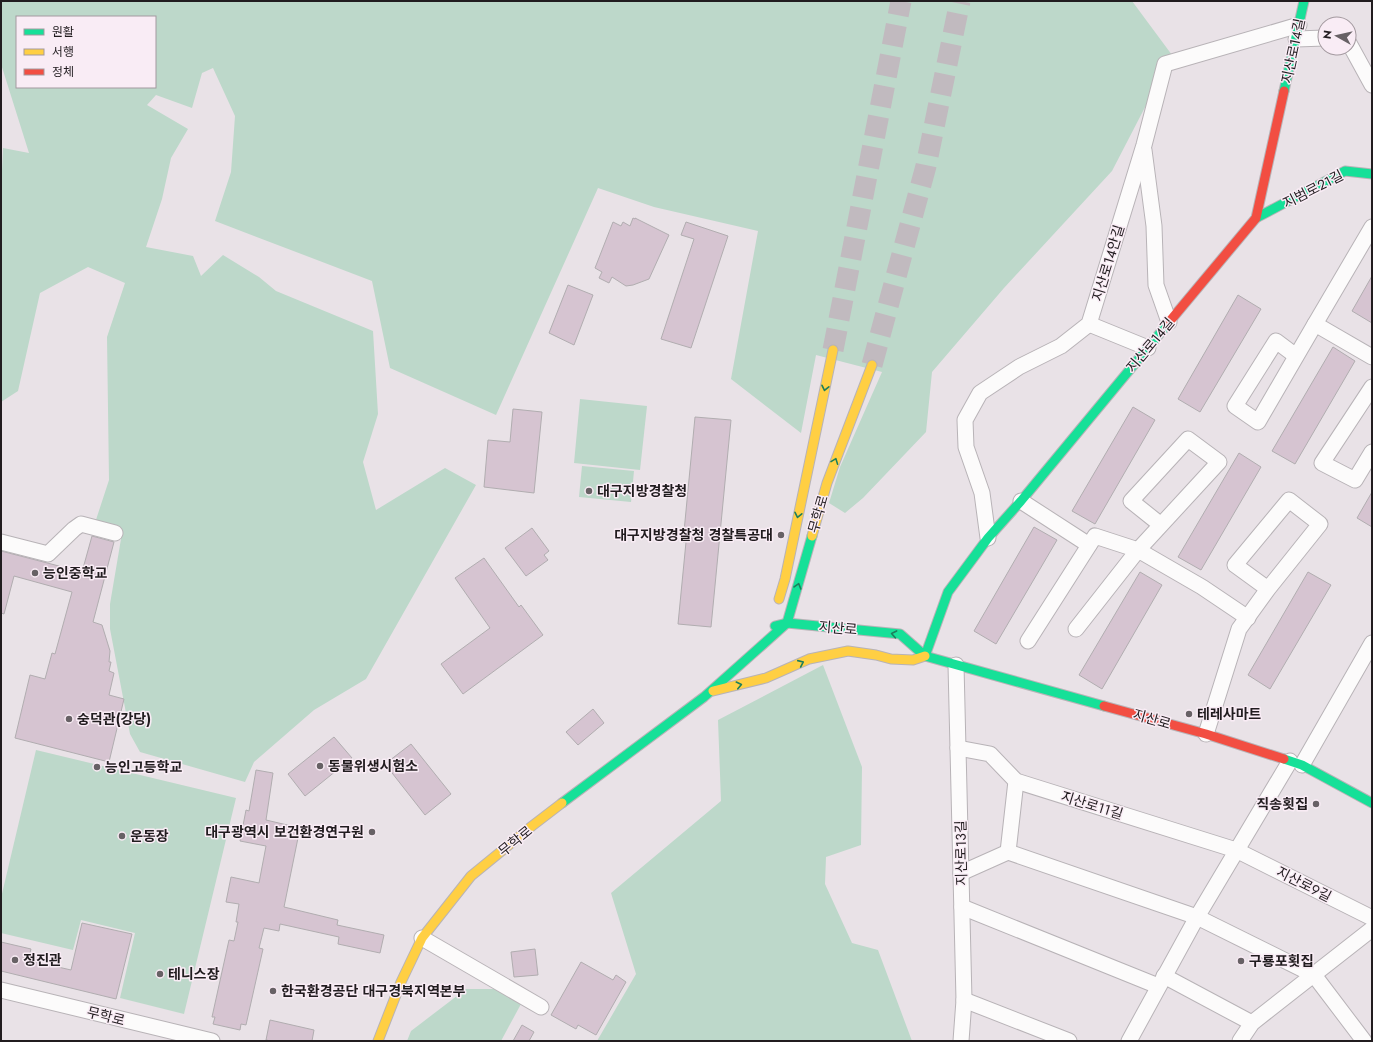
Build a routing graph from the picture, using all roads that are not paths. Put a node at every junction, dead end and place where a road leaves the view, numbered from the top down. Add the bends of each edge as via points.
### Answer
1 (1304, 1) edge
2 (1297, 32) junction
3 (1317, 36) edge
4 (1356, 56) edge
5 (1372, 85) edge
6 (1144, 146) junction
7 (1372, 174) edge
8 (1256, 218) junction
9 (1372, 227) edge
10 (1170, 322) junction
11 (1089, 324) junction
12 (1315, 324) junction
13 (1148, 348) junction
14 (833, 350) tunnel mouth
15 (1296, 356) junction
16 (1372, 357) edge
17 (872, 365) tunnel mouth
18 (1372, 387) edge
19 (1366, 407) edge
20 (1372, 452) edge
21 (1021, 501) junction
22 (1161, 525) junction
23 (115, 533) dead end
24 (988, 538) junction
25 (1, 542) edge
26 (1089, 545) junction
27 (1138, 550) junction
28 (1268, 589) junction
29 (1248, 618) junction
30 (787, 623) junction
31 (768, 627) junction
32 (1076, 629) dead end
33 (1028, 641) dead end
34 (1372, 643) edge
35 (753, 654) junction
36 (925, 656) junction
37 (956, 665) junction
38 (766, 678) joint
39 (712, 691) junction
40 (1206, 734) junction
41 (958, 748) junction
42 (1296, 763) junction
43 (1016, 781) junction
44 (1372, 803) edge
45 (1236, 850) junction
46 (1008, 852) junction
47 (961, 873) junction
48 (962, 907) junction
49 (1197, 918) junction
50 (1372, 918) edge
51 (1372, 929) edge
52 (422, 938) junction
53 (1314, 975) junction
54 (1161, 981) junction
55 (1, 990) edge
56 (964, 1000) junction
57 (541, 1007) dead end
58 (1252, 1023) junction
59 (212, 1041) edge
60 (378, 1041) edge
61 (961, 1041) edge
62 (1069, 1041) edge
63 (1129, 1041) edge
64 (1240, 1041) edge
65 (1364, 1041) edge

1 - 2 main road, 지산로14길
2 - 3 street
2 - 6 street, 지산로14안길 via 1165,64
2 - 8 main road, 지산로14길
4 - 5 street
6 - 10 street via 1154,226 1156,286
6 - 11 street, 지산로14안길
7 - 8 main road, 지범로21길 via 1345,171
8 - 10 main road, 지산로14길
9 - 12 street
10 - 13 main road, 지산로14길
11 - 13 street
11 - 24 street via 1061,346 1018,367 980,393 965,420 966,447 982,493
12 - 15 street
12 - 16 street
13 - 21 main road, 지산로14길
14 -> 31 main road, 무학로 via 785,580
15 - 15 street via 1258,422 1235,406 1276,341
30 -> 17 main road, 무학로 via 827,483
18 - 19 street
19 - 20 street via 1322,463 1355,480
21 - 24 main road, 지산로14길
21 - 26 street
22 - 22 street via 1219,462 1188,439 1131,501
22 - 27 street
23 - 25 street via 81,524 48,554
24 - 36 main road, 지산로14길 via 948,592
26 - 27 street via 1095,536
26 - 33 street
27 - 29 street via 1202,587
27 - 32 street
28 - 28 street via 1320,524 1289,500 1235,565
28 - 29 street
29 - 40 street via 1239,629
30 - 31 main road, 지산로
30 - 35 main road, 무학로
36 -> 30 main road, 지산로 via 900,634
31 - 35 main road, 무학로
34 - 42 street
35 - 39 main road, 무학로
36 - 37 main road, 지산로
38 -> 36 main road, 지산로 via 809,659 848,651 891,659 913,660
37 - 40 main road, 지산로
37 - 41 street, 지산로13길
39 -> 38 main road, 무학로
39 - 52 main road, 무학로 via 532,826 472,876
40 - 42 main road, 지산로
41 - 43 street, 지산로11길 via 990,754
41 - 47 street, 지산로13길
42 - 44 main road, 지산로
42 - 45 street
43 - 45 street, 지산로11길
43 - 46 street
45 - 49 street
45 - 50 street, 지산로9길
46 - 47 street
46 - 49 street
47 - 48 street, 지산로13길
48 - 54 street
48 - 56 street, 지산로13길
49 - 53 street
49 - 54 street
51 - 53 street
52 - 57 street
52 - 60 main road, 무학로
53 - 58 street
53 - 65 street
54 - 58 street
54 - 63 street
55 - 59 street, 무학로
56 - 61 street, 지산로13길
56 - 62 street
58 - 64 street

